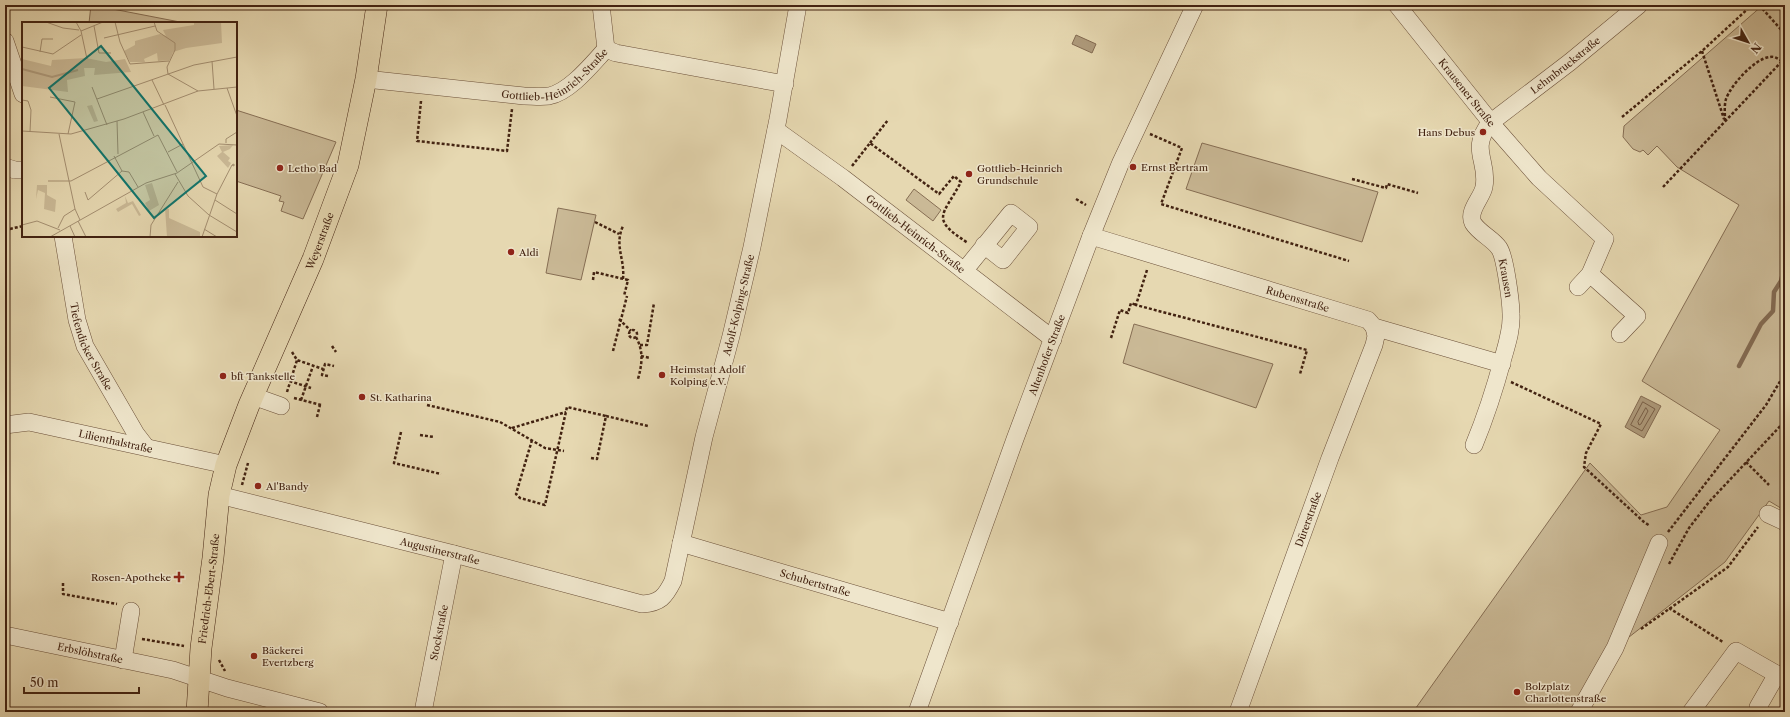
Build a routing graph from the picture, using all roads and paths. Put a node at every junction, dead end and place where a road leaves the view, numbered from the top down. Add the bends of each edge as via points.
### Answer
1 (377, 5) edge
2 (601, 5) edge
3 (798, 5) edge
4 (1195, 5) edge
5 (1397, 5) edge
6 (1639, 5) edge
7 (1752, 5) edge
8 (1759, 5) edge
9 (1785, 34) edge
10 (5, 41) edge
11 (606, 49) junction
12 (1702, 51) junction
13 (1785, 58) edge
14 (1782, 61) junction
15 (366, 79) junction
16 (785, 84) junction
17 (422, 85) junction
18 (22, 91) edge
19 (513, 95) junction
20 (1622, 117) dead end
21 (888, 120) dead end
22 (1725, 122) junction
23 (1490, 123) junction
24 (1137, 128) junction
25 (776, 130) junction
26 (870, 143) junction
27 (5, 167) edge
28 (22, 170) edge
29 (843, 178) junction
30 (1352, 179) dead end
31 (1663, 187) dead end
32 (1418, 193) dead end
33 (1076, 199) dead end
34 (1088, 207) dead end
35 (595, 222) dead end
36 (22, 226) edge
37 (623, 226) dead end
38 (5, 230) edge
39 (619, 234) junction
40 (1091, 236) junction
41 (63, 237) edge
42 (977, 243) joint
43 (1153, 254) junction
44 (1349, 261) dead end
45 (964, 271) junction
46 (1590, 274) junction
47 (623, 279) junction
48 (593, 280) dead end
49 (1578, 287) dead end
50 (654, 303) dead end
51 (1136, 305) junction
52 (620, 319) junction
53 (1374, 327) junction
54 (631, 331) junction
55 (1620, 334) dead end
56 (636, 337) junction
57 (1111, 338) dead end
58 (1053, 339) junction
59 (640, 345) junction
60 (332, 346) dead end
61 (291, 350) dead end
62 (613, 351) dead end
63 (336, 352) dead end
64 (642, 356) junction
65 (650, 358) dead end
66 (297, 360) junction
67 (313, 366) junction
68 (334, 366) dead end
69 (323, 369) junction
70 (1500, 370) junction
71 (1785, 373) edge
72 (1300, 374) dead end
73 (328, 376) dead end
74 (280, 378) dead end
75 (638, 379) dead end
76 (290, 381) junction
77 (306, 386) junction
78 (311, 388) dead end
79 (253, 396) junction
80 (301, 400) junction
81 (427, 405) dead end
82 (281, 406) dead end
83 (566, 412) junction
84 (606, 416) junction
85 (318, 417) dead end
86 (1785, 421) edge
87 (5, 425) edge
88 (648, 426) dead end
89 (512, 428) junction
90 (401, 432) dead end
91 (420, 435) dead end
92 (434, 437) dead end
93 (532, 440) junction
94 (1474, 445) dead end
95 (146, 447) junction
96 (557, 450) junction
97 (564, 451) dead end
98 (591, 458) dead end
99 (1746, 462) junction
100 (226, 465) junction
101 (442, 474) dead end
102 (1769, 485) dead end
103 (219, 495) junction
104 (1768, 514) joint
105 (1785, 522) edge
106 (1650, 526) dead end
107 (681, 543) junction
108 (1660, 543) joint
109 (454, 554) junction
110 (1667, 567) dead end
111 (661, 599) joint
112 (1669, 608) junction
113 (131, 611) dead end
114 (950, 622) junction
115 (1639, 630) dead end
116 (5, 635) edge
117 (1727, 644) dead end
118 (123, 660) junction
119 (198, 677) junction
120 (1781, 677) edge
121 (1758, 707) dead end
122 (197, 712) edge
123 (320, 712) edge
124 (423, 712) edge
125 (917, 712) edge
126 (1238, 712) edge
127 (1579, 712) edge
128 (1691, 712) edge

1 - 15 main road, Weyerstraße
2 - 11 street
3 - 16 street, Adolf-Kolping-Straße
4 - 24 street, Altenhofer Straße
5 - 23 street, Krausener Straße
6 - 23 street, Lehmbruckstraße
7 - 12 path
8 - 9 path
10 - 18 street
11 - 16 street, Gottlieb-Heinrich-Straße via 616,53
11 - 19 street, Gottlieb-Heinrich-Straße via 560,92 548,96
12 - 20 path
12 - 22 path
13 - 14 path
14 - 22 path
14 - 22 path via 1768,57 1737,81 1726,99
15 - 17 street, Gottlieb-Heinrich-Straße
15 - 79 main road, Weyerstraße via 348,165 334,206
16 - 25 street, Adolf-Kolping-Straße
17 - 19 street, Gottlieb-Heinrich-Straße
17 - 19 path via 417,141 507,151
21 - 26 path
22 - 31 path
23 - 46 street, Krausener Straße via 1539,178 1605,239
23 - 70 street, Krausen via 1480,140 1484,191 1473,210 1472,217 1474,223 1500,249 1508,283 1511,315 1508,341
24 - 40 street, Altenhofer Straße
24 - 44 path via 1182,148 1161,204
25 - 29 street, Gottlieb-Heinrich-Straße
25 - 107 street, Adolf-Kolping-Straße via 745,275 704,437
26 - 29 path
26 - 42 path via 939,194 954,176 961,182 945,208 943,220 948,229 968,243
27 - 28 street
29 - 45 street, Gottlieb-Heinrich-Straße
30 - 32 path via 1386,188 1387,184
33 - 34 path
35 - 39 path
36 - 38 path
37 - 39 path
39 - 47 path
40 - 43 street, Rubensstraße
40 - 58 street, Altenhofer Straße
41 - 95 street, Tiefendicker Straße via 77,320 85,346
42 - 45 street
43 - 51 path
43 - 53 street, Rubensstraße via 1368,320
45 - 58 street, Gottlieb-Heinrich-Straße
46 - 49 street
46 - 55 street via 1637,316
47 - 48 path via 594,272
47 - 52 path via 628,280
50 - 59 path via 647,345
51 - 57 path via 1131,303 1128,313 1120,310
51 - 72 path via 1307,350
52 - 54 path
52 - 62 path
53 - 70 street, Rubensstraße
53 - 126 street, Dürerstraße via 1374,345
54 - 56 path via 636,331
54 - 56 path via 630,337
56 - 59 path
58 - 114 street, Altenhofer Straße via 1017,432
59 - 64 path
60 - 63 path
61 - 66 path
64 - 65 path
64 - 75 path
66 - 67 path
66 - 76 path
67 - 69 path
67 - 77 path
68 - 69 path via 325,364
69 - 73 path via 322,375
70 - 94 street, Krausen via 1487,414
70 - 106 path via 1601,424 1586,453 1584,467
71 - 108 path via 1766,405
74 - 76 path
76 - 77 path
76 - 80 path via 286,395
77 - 78 path
77 - 80 path
79 - 82 street
79 - 100 main road, Weyerstraße
80 - 85 path via 321,405
81 - 89 path via 500,422
83 - 84 path via 566,407
83 - 89 path
83 - 96 path
84 - 88 path
84 - 98 path via 597,459
86 - 99 path
87 - 95 street, Lilienthalstraße via 29,422
89 - 93 path
90 - 101 path via 394,463
91 - 92 path
93 - 96 path via 545,448
93 - 96 path via 517,486 516,494 520,498 545,505
95 - 100 street, Lilienthalstraße
96 - 97 path
99 - 102 path
99 - 110 path via 1689,528
100 - 103 main road, Friedrich-Ebert-Straße
103 - 109 street, Augustinerstraße
103 - 119 main road, Friedrich-Ebert-Straße
104 - 105 street
104 - 112 path via 1728,567
107 - 111 street, Adolf-Kolping-Straße via 673,581
107 - 114 street, Schubertstraße
108 - 127 street via 1615,648
109 - 111 street, Augustinerstraße via 642,604
109 - 124 street, Stockstraße
112 - 115 path
112 - 117 path
113 - 118 street
114 - 125 street, Altenhofer Straße
116 - 118 street, Erbslöhstraße
118 - 119 street, Erbslöhstraße
119 - 122 main road, Friedrich-Ebert-Straße
119 - 123 street, Erbslöhstraße via 227,688
120 - 121 street
120 - 128 street via 1736,651

